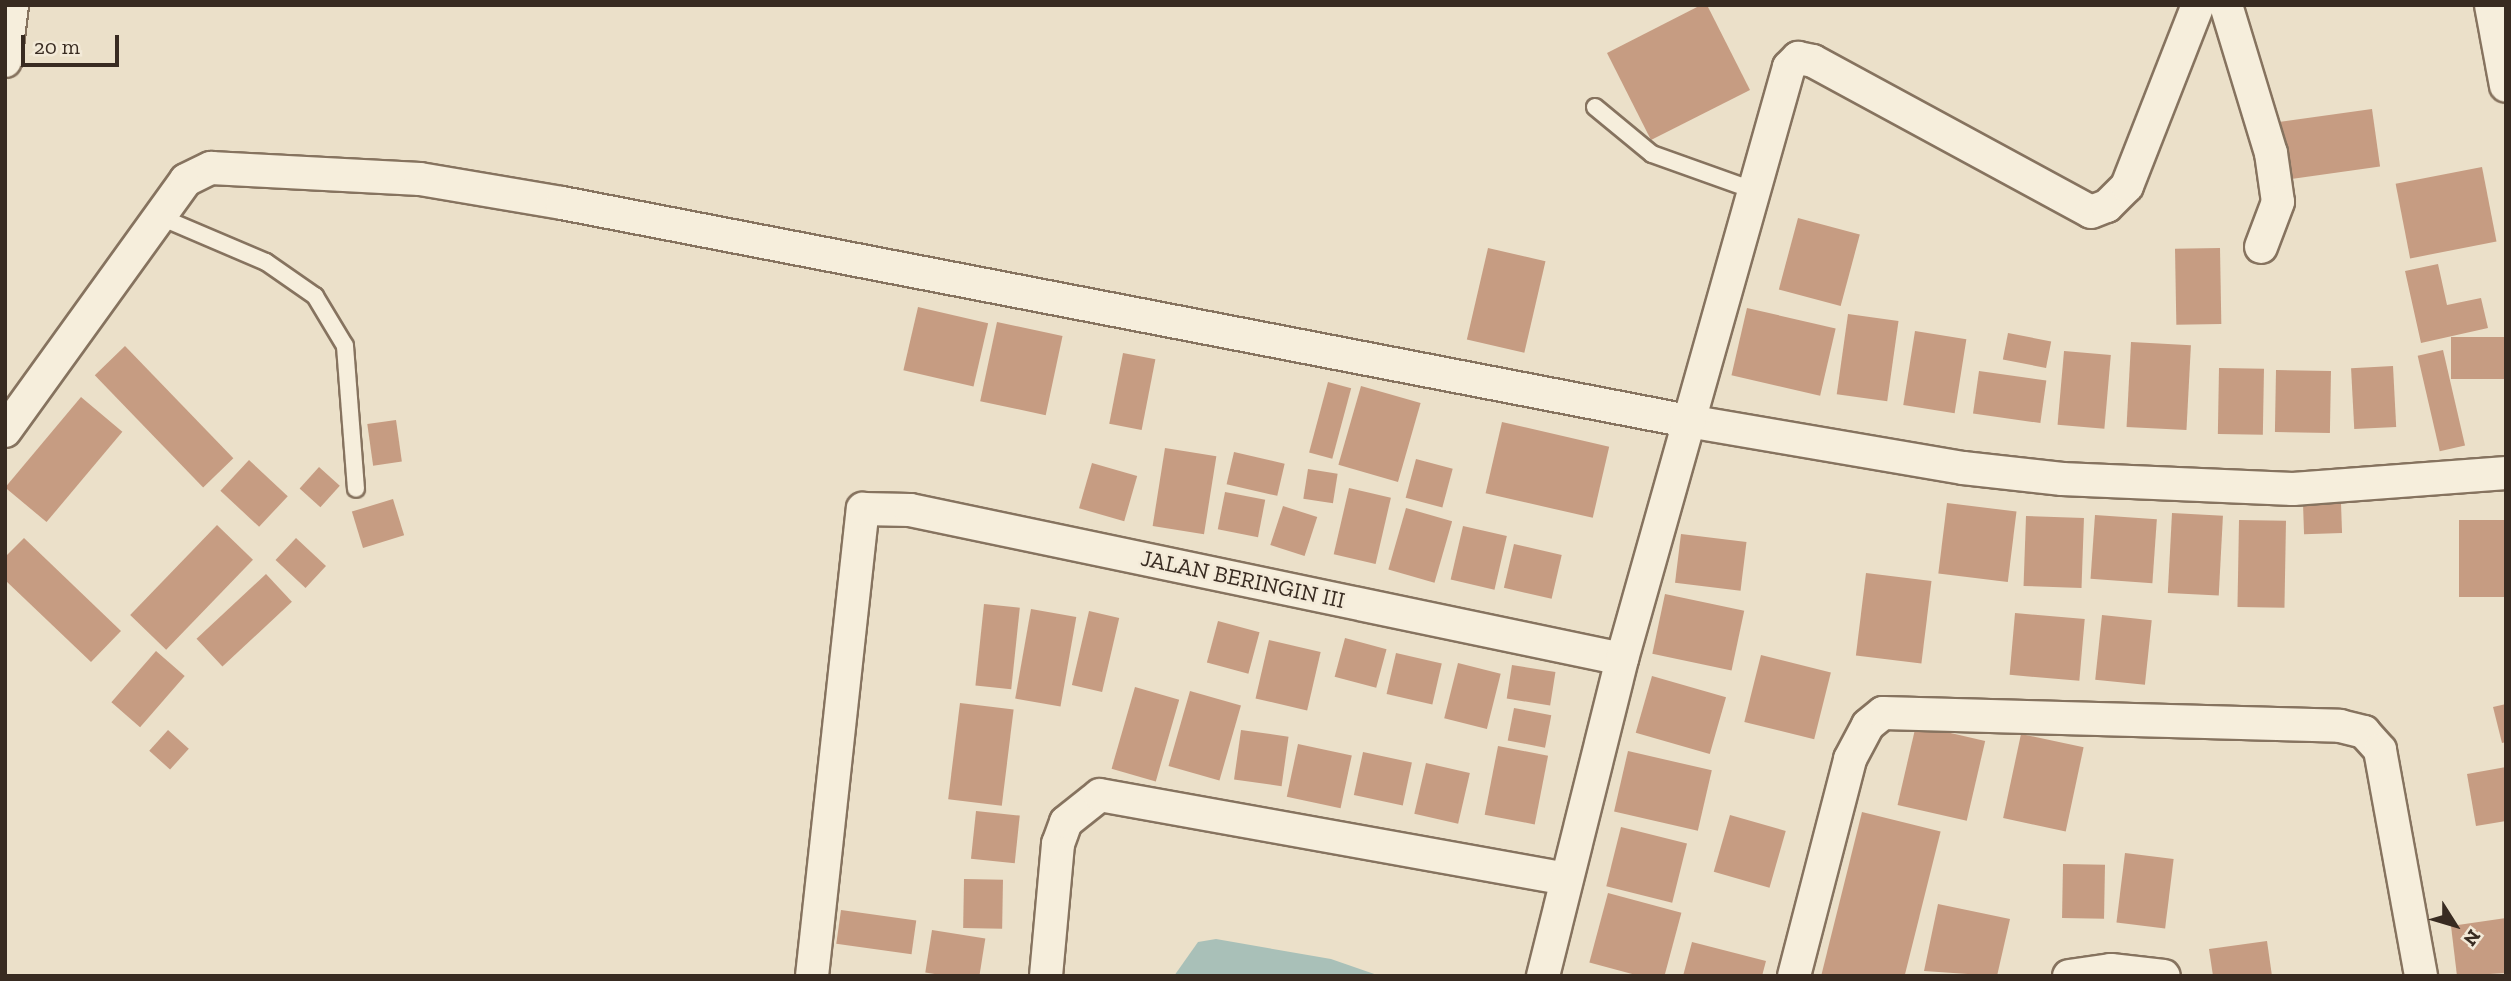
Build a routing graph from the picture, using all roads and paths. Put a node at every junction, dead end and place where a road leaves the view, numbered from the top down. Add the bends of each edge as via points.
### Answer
1 (12, 5) edge
2 (2198, 5) edge
3 (2226, 5) edge
4 (2491, 5) edge
5 (5, 61) edge
6 (2506, 86) edge
7 (1595, 107) dead end
8 (1750, 189) junction
9 (158, 216) junction
10 (2261, 247) dead end
11 (1688, 421) junction
12 (5, 431) edge
13 (2506, 473) edge
14 (356, 489) dead end
15 (1622, 659) junction
16 (1567, 879) junction
17 (812, 976) edge
18 (1046, 976) edge
19 (1543, 976) edge
20 (1794, 976) edge
21 (2069, 976) edge
22 (2164, 976) edge
23 (2421, 976) edge

1 - 5 street
2 - 8 street via 2127,186 2107,206 2091,212 1798,58 1789,67
3 - 10 street via 2272,153 2278,202
4 - 6 street
7 - 8 lane via 1652,154
8 - 11 street
9 - 11 street via 186,180 211,168 420,179
9 - 12 street
9 - 14 lane via 267,262 315,296 345,346
11 - 13 street via 1963,468 2100,482 2293,489
11 - 15 street
15 - 16 street
15 - 17 street, JALAN BERINGIN III via 910,510 863,509
16 - 18 street via 1100,795 1066,822 1058,844
16 - 19 street
20 - 23 street via 1850,759 1868,725 1884,713 2364,732 2380,750
21 - 22 street via 2137,971

